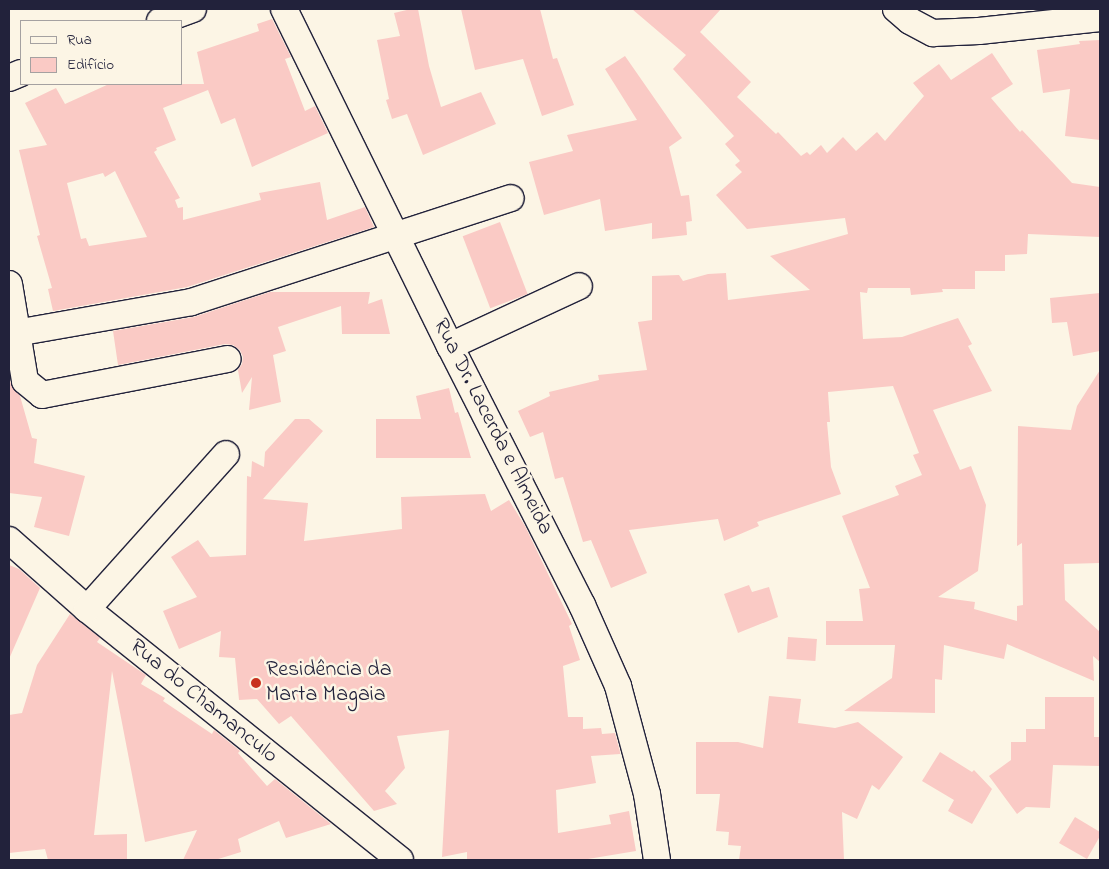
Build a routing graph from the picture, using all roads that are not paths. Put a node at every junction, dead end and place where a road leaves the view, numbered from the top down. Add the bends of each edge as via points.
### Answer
1 (193, 9) edge
2 (284, 9) edge
3 (896, 9) edge
4 (1100, 18) edge
5 (163, 20) edge
6 (511, 198) dead end
7 (397, 236) junction
8 (9, 284) edge
9 (579, 286) dead end
10 (16, 333) junction
11 (450, 346) junction
12 (228, 359) dead end
13 (226, 454) dead end
14 (9, 540) edge
15 (87, 609) junction
16 (400, 860) edge
17 (657, 860) edge

1 - 5 street
2 - 7 street, Rua Dr. Lacerda e Almeida
3 - 4 street via 933,33
6 - 7 street
7 - 10 street via 191,302
7 - 11 street, Rua Dr. Lacerda e Almeida
8 - 10 street
9 - 11 street
10 - 12 street via 25,381 42,395
11 - 17 street, Rua Dr. Lacerda e Almeida via 582,605 618,686 647,794
13 - 15 street
14 - 15 street, Rua do Chamanculo
15 - 16 street, Rua do Chamanculo

